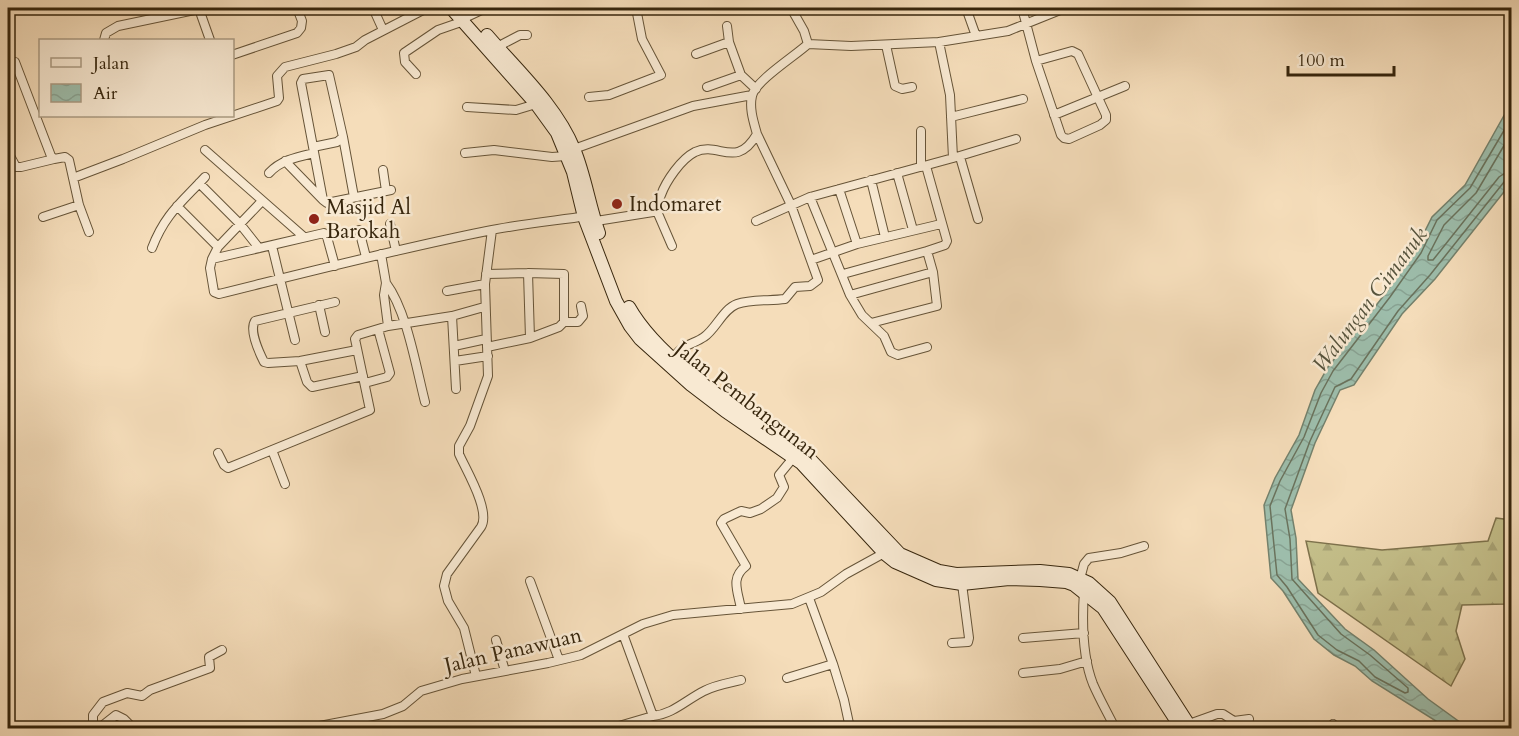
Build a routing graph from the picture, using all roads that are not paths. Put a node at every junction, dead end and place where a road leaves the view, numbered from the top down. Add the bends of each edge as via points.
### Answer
1 (202, 8) edge
2 (297, 8) edge
3 (373, 8) edge
4 (427, 8) edge
5 (451, 8) edge
6 (486, 8) edge
7 (636, 8) edge
8 (791, 8) edge
9 (966, 8) edge
10 (1022, 8) edge
11 (1065, 8) edge
12 (465, 15) edge
13 (1026, 24) junction
14 (727, 26) dead end
15 (383, 30) junction
16 (527, 35) dead end
17 (976, 36) junction
18 (104, 39) edge
19 (210, 39) edge
20 (729, 42) junction
21 (939, 42) junction
22 (808, 44) junction
23 (886, 45) junction
24 (497, 47) junction
25 (234, 54) edge
26 (696, 54) dead end
27 (1036, 61) junction
28 (15, 62) dead end
29 (304, 62) junction
30 (416, 75) dead end
31 (741, 75) junction
32 (307, 78) junction
33 (1125, 86) dead end
34 (707, 87) dead end
35 (912, 87) dead end
36 (754, 92) junction
37 (589, 97) dead end
38 (1098, 98) junction
39 (1023, 99) dead end
40 (536, 104) junction
41 (467, 107) dead end
42 (234, 115) edge
43 (1054, 115) junction
44 (229, 117) edge
45 (951, 117) junction
46 (921, 130) dead end
47 (757, 134) junction
48 (343, 137) junction
49 (1016, 139) dead end
50 (205, 150) dead end
51 (314, 150) junction
52 (8, 152) edge
53 (465, 153) dead end
54 (570, 153) junction
55 (956, 158) junction
56 (54, 159) junction
57 (285, 161) junction
58 (923, 166) junction
59 (383, 170) dead end
60 (269, 173) dead end
61 (897, 173) junction
62 (73, 178) junction
63 (871, 180) junction
64 (839, 189) junction
65 (354, 197) junction
66 (810, 197) junction
67 (323, 200) junction
68 (262, 201) junction
69 (791, 205) junction
70 (80, 206) junction
71 (177, 206) junction
72 (656, 209) junction
73 (43, 217) dead end
74 (589, 219) junction
75 (978, 219) dead end
76 (756, 221) dead end
77 (240, 224) junction
78 (390, 224) dead end
79 (941, 224) junction
80 (359, 230) dead end
81 (492, 230) junction
82 (913, 230) junction
83 (89, 232) dead end
84 (304, 237) junction
85 (885, 237) junction
86 (857, 244) junction
87 (272, 246) junction
88 (672, 246) dead end
89 (218, 247) junction
90 (152, 248) dead end
91 (259, 248) junction
92 (396, 250) junction
93 (927, 251) junction
94 (833, 253) junction
95 (381, 254) junction
96 (366, 257) junction
97 (212, 259) junction
98 (811, 260) junction
99 (335, 266) junction
100 (933, 272) junction
101 (528, 273) junction
102 (843, 274) junction
103 (281, 279) junction
104 (485, 279) junction
105 (386, 283) junction
106 (447, 291) dead end
107 (850, 295) junction
108 (335, 302) dead end
109 (319, 306) junction
110 (581, 306) dead end
111 (484, 307) junction
112 (289, 312) junction
113 (452, 316) junction
114 (564, 322) junction
115 (404, 323) junction
116 (871, 323) junction
117 (388, 326) junction
118 (378, 329) junction
119 (325, 332) dead end
120 (530, 338) junction
121 (295, 340) dead end
122 (454, 346) junction
123 (927, 347) dead end
124 (487, 348) junction
125 (357, 350) junction
126 (657, 350) junction
127 (674, 358) junction
128 (300, 361) junction
129 (455, 361) junction
130 (364, 380) junction
131 (456, 389) dead end
132 (425, 402) dead end
133 (737, 414) junction
134 (272, 450) junction
135 (218, 453) dead end
136 (793, 458) junction
137 (285, 484) dead end
138 (1144, 546) dead end
139 (888, 550) junction
140 (530, 581) dead end
141 (962, 584) junction
142 (1082, 585) junction
143 (809, 598) junction
144 (741, 609) junction
145 (1084, 633) junction
146 (623, 634) junction
147 (1023, 638) dead end
148 (496, 640) dead end
149 (952, 643) dead end
150 (222, 650) dead end
151 (559, 660) junction
152 (1087, 661) junction
153 (833, 664) junction
154 (505, 671) junction
155 (1023, 673) dead end
156 (476, 675) junction
157 (787, 678) dead end
158 (741, 680) dead end
159 (653, 716) junction
160 (1249, 719) dead end
161 (1114, 726) dead end
162 (1187, 727) edge
163 (133, 729) edge
164 (309, 729) edge
165 (612, 729) edge
166 (850, 729) edge

1 - 18 street via 118,27 106,33
1 - 19 street
2 - 25 street via 302,28 297,33
3 - 15 street
4 - 15 street
5 - 12 main road, Jalan Pembangunan
6 - 12 street
7 - 37 street via 642,39 661,75 609,95
8 - 22 street
9 - 17 street
10 - 13 street
11 - 13 street
12 - 24 main road, Jalan Pembangunan
12 - 30 street via 404,53 405,62
12 - 40 main road, Jalan Pembangunan
13 - 17 street
13 - 27 street
14 - 20 street
15 - 29 street via 356,47
16 - 24 street
17 - 21 street
20 - 26 street
20 - 31 street
21 - 23 street
21 - 45 street
22 - 23 street
22 - 36 street
23 - 35 street via 895,86
24 - 54 main road, Jalan Pembangunan via 564,129
27 - 38 street via 1076,51
27 - 43 street
28 - 56 street
29 - 32 street
29 - 42 street via 285,67 279,73 277,101
31 - 34 street
31 - 36 street
32 - 48 street via 330,76
32 - 51 street via 301,82
33 - 38 street
36 - 47 street via 752,117
36 - 54 street via 693,106
38 - 43 street
38 - 43 street via 1106,120 1069,138 1061,135
39 - 45 street
40 - 41 street via 516,110
40 - 54 main road, Jalan Pembangunan
44 - 62 street
45 - 55 street
46 - 58 street
47 - 69 street
47 - 72 street via 752,144 741,151 701,151 688,158 661,193
48 - 51 street
48 - 65 street
49 - 55 street
50 - 68 street
51 - 57 street
51 - 67 street
52 - 56 street via 16,166 21,167
53 - 54 street via 494,150 552,157
54 - 74 main road, Jalan Pembangunan
55 - 58 street
55 - 75 street
56 - 62 street via 67,158
57 - 60 street
57 - 67 street
58 - 61 street
58 - 79 street
59 - 65 street via 388,191
61 - 63 street
61 - 82 street
62 - 70 street
63 - 64 street
63 - 85 street
64 - 66 street
64 - 86 street
65 - 67 street via 327,203
66 - 69 street
66 - 94 street
68 - 77 street
68 - 84 street
69 - 76 street
69 - 98 street
70 - 73 street
70 - 83 street
71 - 77 street via 202,180
71 - 89 street
71 - 90 street
72 - 74 street via 647,214
72 - 88 street
74 - 81 street
74 - 126 main road, Jalan Pembangunan via 616,301 630,326
77 - 89 street
77 - 91 street
78 - 92 street
79 - 82 street
79 - 93 street via 947,242
80 - 96 street
81 - 92 street
81 - 104 street
82 - 85 street
84 - 87 street
84 - 99 street via 326,234
85 - 86 street
86 - 94 street
87 - 91 street
87 - 103 street
89 - 97 street
91 - 97 street
92 - 95 street
93 - 100 street
93 - 102 street
94 - 98 street
94 - 102 street
95 - 96 street
95 - 105 street
96 - 99 street
97 - 103 street via 210,268 216,294
98 - 127 street via 819,279 814,284 795,287 784,299 736,304 705,336
99 - 103 street
100 - 107 street
100 - 116 street via 936,307
101 - 104 street
101 - 114 street via 564,274
101 - 120 street
102 - 107 street
103 - 112 street
104 - 106 street
104 - 111 street
105 - 115 street via 394,293
105 - 117 street
107 - 116 street
108 - 109 street
109 - 112 street
109 - 119 street
110 - 114 street via 581,320
111 - 113 street
111 - 124 street
112 - 121 street
112 - 128 street via 255,321 252,328 264,362
113 - 115 street
113 - 122 street
114 - 120 street
115 - 117 street
115 - 132 street
116 - 123 street via 894,354
117 - 118 street
118 - 125 street via 358,335
118 - 130 street via 389,375
120 - 124 street
122 - 124 street
122 - 129 street
124 - 129 street
124 - 156 street via 488,376 459,446 485,519 447,574 444,586 464,628
125 - 128 street
125 - 130 street
126 - 127 main road, Jalan Pembangunan
126 - 133 main road, Jalan Pembangunan via 691,385
127 - 133 main road, Jalan Pembangunan
128 - 130 street via 312,387
129 - 131 street
130 - 134 street via 370,410
133 - 136 main road, Jalan Pembangunan
133 - 139 main road, Jalan Pembangunan via 807,456
134 - 135 street via 228,468
134 - 137 street
136 - 139 main road, Jalan Pembangunan
136 - 144 street via 779,475 784,484 777,498 752,513 741,511 721,523 746,566 736,575
138 - 142 street via 1089,558 1084,564
139 - 141 main road, Jalan Pembangunan via 895,562 936,580
139 - 142 main road, Jalan Pembangunan via 939,571 1062,572
139 - 143 street, Jalan Panawuan
140 - 151 street
141 - 142 main road, Jalan Pembangunan via 1009,579
141 - 149 street via 969,638 968,642
142 - 145 street
142 - 162 main road, Jalan Pembangunan via 1103,608
143 - 144 street, Jalan Panawuan via 792,604
143 - 153 street
144 - 146 street, Jalan Panawuan via 673,615
145 - 147 street
145 - 152 street
146 - 151 street, Jalan Panawuan via 581,655
146 - 159 street
148 - 154 street
150 - 163 street via 209,657 210,668 142,696 128,692 105,701 93,715 96,727 116,715
151 - 154 street, Jalan Panawuan
152 - 155 street
152 - 161 street
153 - 157 street
153 - 166 street
154 - 156 street, Jalan Panawuan
156 - 164 street, Jalan Panawuan via 421,691 403,706 383,714
158 - 159 street via 703,691 662,716
159 - 165 street
160 - 162 street via 1234,721 1217,714

